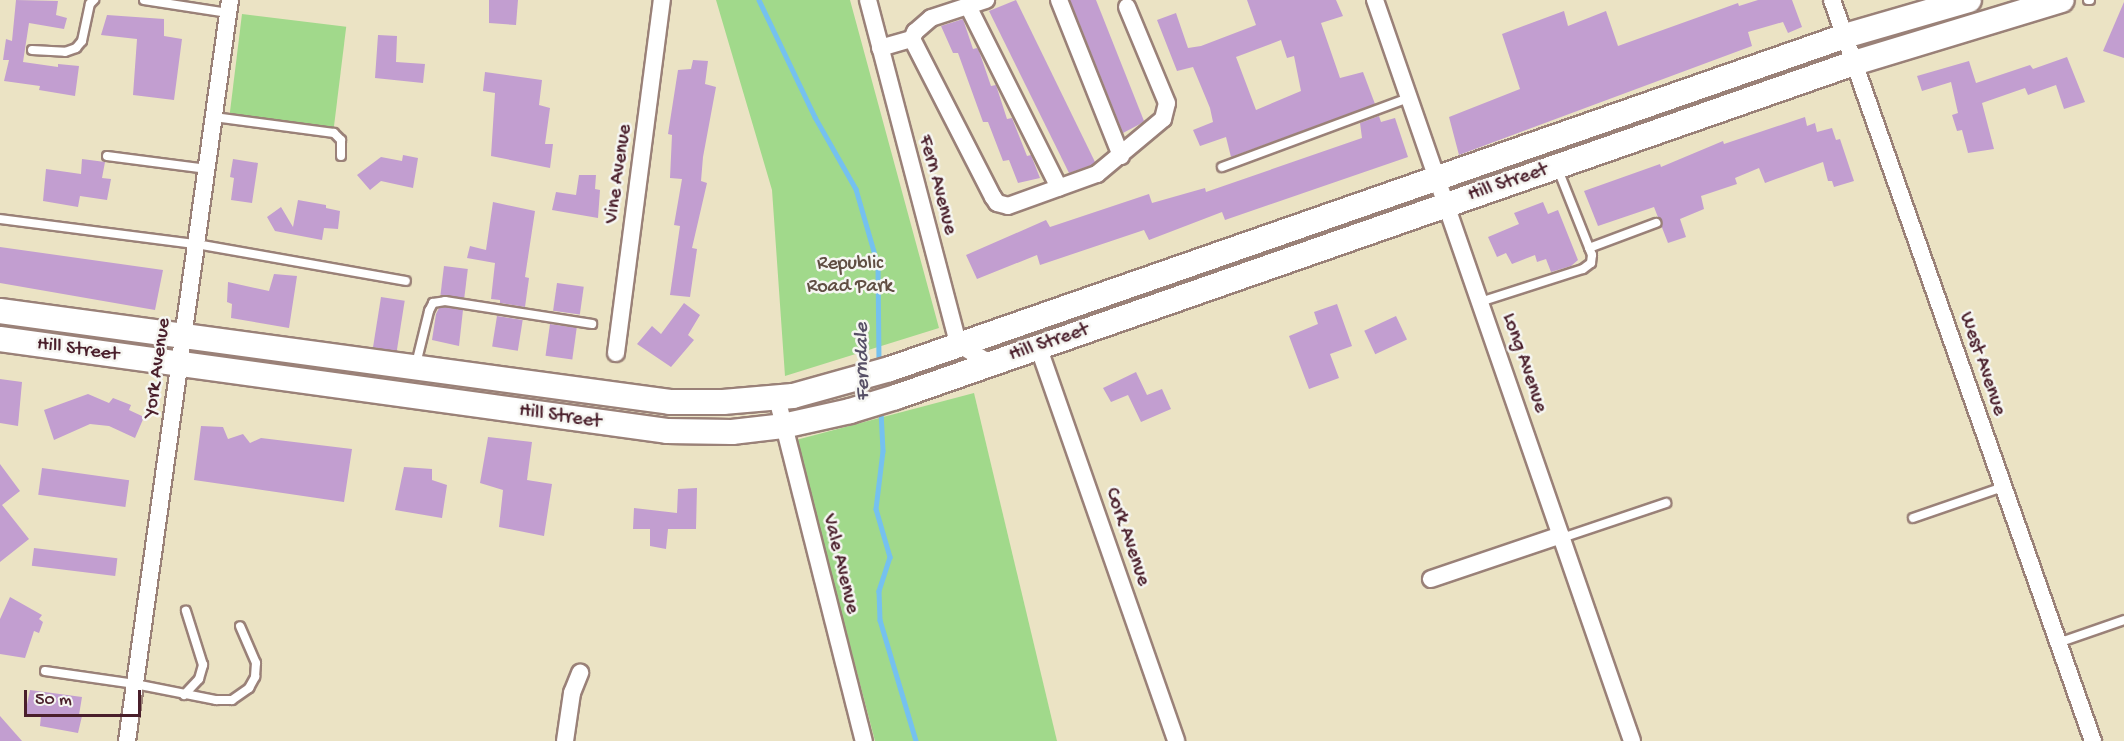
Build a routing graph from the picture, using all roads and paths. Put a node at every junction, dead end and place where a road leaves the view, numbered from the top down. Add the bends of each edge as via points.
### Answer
1 (94, 0) edge
2 (144, 0) edge
3 (662, 0) edge
4 (868, 0) edge
5 (986, 0) edge
6 (1059, 0) edge
7 (1375, 0) edge
8 (1832, 0) edge
9 (1969, 0) edge
10 (2062, 0) edge
11 (229, 6) edge
12 (968, 6) junction
13 (1127, 7) dead end
14 (1922, 8) edge
15 (1845, 36) junction
16 (912, 39) junction
17 (880, 48) junction
18 (32, 50) dead end
19 (1854, 63) junction
20 (1410, 98) junction
21 (214, 117) junction
22 (106, 156) dead end
23 (340, 156) dead end
24 (1122, 156) junction
25 (1222, 167) dead end
26 (1557, 167) junction
27 (207, 169) junction
28 (1438, 177) junction
29 (1059, 188) junction
30 (1446, 205) junction
31 (0, 219) edge
32 (1656, 223) dead end
33 (196, 244) junction
34 (1589, 248) junction
35 (406, 281) dead end
36 (1480, 302) junction
37 (0, 311) edge
38 (592, 324) dead end
39 (183, 336) junction
40 (0, 339) edge
41 (958, 345) junction
42 (1038, 346) junction
43 (616, 353) dead end
44 (990, 363) junction
45 (180, 364) junction
46 (416, 367) junction
47 (777, 398) junction
48 (783, 426) junction
49 (2003, 487) junction
50 (1666, 502) dead end
51 (1913, 518) dead end
52 (1562, 537) junction
53 (1431, 579) dead end
54 (186, 611) dead end
55 (2124, 620) edge
56 (240, 626) dead end
57 (2058, 643) junction
58 (45, 671) dead end
59 (580, 673) dead end
60 (135, 684) junction
61 (184, 695) junction
62 (127, 741) edge
63 (566, 741) edge
64 (864, 741) edge
65 (1176, 741) edge
66 (1632, 741) edge
67 (2093, 741) edge

1 - 18 lane via 76,48 65,52
2 - 11 lane
3 - 43 street, Vine Avenue
4 - 17 street, Fern Avenue
5 - 12 street
6 - 24 street
7 - 20 street, Long Avenue
8 - 15 street, West Avenue
9 - 14 main road, Hill Street
10 - 19 main road, Hill Street
11 - 21 street, York Avenue
12 - 16 street via 931,18
12 - 29 street
13 - 24 street via 1167,111
14 - 15 main road, Hill Street
15 - 19 street, West Avenue
15 - 28 main road, Hill Street
16 - 17 street
16 - 29 street via 998,203 1008,206
17 - 41 street, Fern Avenue
19 - 26 main road, Hill Street
19 - 49 street, West Avenue
20 - 25 lane
20 - 28 street, Long Avenue
21 - 23 lane via 334,133 341,140
21 - 27 street, York Avenue
22 - 27 lane
24 - 29 street via 1097,174
26 - 30 main road, Hill Street
26 - 34 lane
27 - 33 street, York Avenue
28 - 30 street, Long Avenue
28 - 41 main road, Hill Street
30 - 36 street, Long Avenue
30 - 42 main road, Hill Street
31 - 33 lane
32 - 34 lane
33 - 35 lane
33 - 39 street, York Avenue
34 - 36 lane via 1591,263 1583,269
36 - 52 street, Long Avenue
37 - 39 main road, Hill Street
38 - 46 lane via 445,301 433,303
39 - 45 street, York Avenue
39 - 46 main road, Hill Street
40 - 45 main road, Hill Street
41 - 44 street
41 - 47 main road, Hill Street via 841,384
42 - 44 main road, Hill Street
42 - 65 street, Cork Avenue
44 - 48 main road, Hill Street via 896,397
45 - 48 main road, Hill Street via 668,431 732,432
45 - 60 street, York Avenue
46 - 47 main road, Hill Street via 670,402
47 - 48 street, Vale Avenue
48 - 64 street, Vale Avenue
49 - 51 lane
49 - 57 street, West Avenue
50 - 52 lane
52 - 53 street
52 - 66 street, Long Avenue
54 - 61 lane via 203,665 199,679
55 - 57 lane
56 - 61 lane via 256,663 249,688 232,700
57 - 67 street, West Avenue
58 - 60 lane
59 - 63 street via 572,693
60 - 61 lane
60 - 62 street, York Avenue

